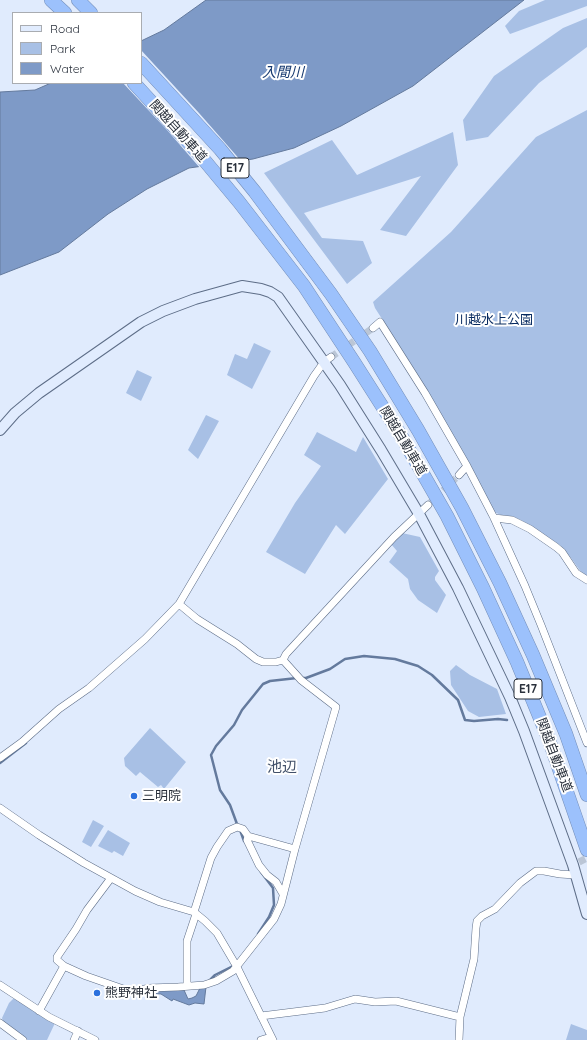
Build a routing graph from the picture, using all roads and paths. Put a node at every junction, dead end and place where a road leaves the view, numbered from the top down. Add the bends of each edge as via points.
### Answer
1 (51, 0) edge
2 (78, 0) edge
3 (64, 12) edge
4 (90, 12) edge
5 (142, 64) edge
6 (135, 84) edge
7 (372, 328) dead end
8 (327, 360) junction
9 (0, 430) edge
10 (467, 466) junction
11 (460, 475) tunnel mouth
12 (428, 505) tunnel mouth
13 (419, 514) junction
14 (494, 518) junction
15 (587, 580) edge
16 (179, 604) junction
17 (283, 660) junction
18 (587, 743) edge
19 (0, 758) edge
20 (587, 795) edge
21 (0, 808) edge
22 (248, 836) junction
23 (295, 849) junction
24 (587, 850) edge
25 (576, 867) junction
26 (111, 878) junction
27 (283, 894) junction
28 (195, 913) junction
29 (587, 914) edge
30 (64, 966) junction
31 (237, 967) junction
32 (0, 985) edge
33 (187, 986) junction
34 (39, 1011) junction
35 (261, 1016) junction
36 (460, 1017) junction
37 (0, 1023) edge
38 (78, 1031) junction
39 (272, 1038) edge
40 (23, 1040) edge
41 (74, 1040) edge
42 (95, 1040) edge
43 (261, 1040) edge
44 (459, 1040) edge

1 - 3 highway
2 - 4 highway
5 - 20 highway, 関越自動車道 / E17 via 255,192 370,351 462,508 500,583 534,655
6 - 24 highway, 関越自動車道 / E17 via 200,155 304,286 403,439 447,516 517,662 549,740
7 - 10 street via 380,322
8 - 9 street via 278,297 261,289 242,286 177,305 141,322 39,392
8 - 13 street
8 - 16 street via 314,376 188,593
10 - 11 street
10 - 14 street
12 - 13 street
13 - 17 street via 394,537
13 - 25 street via 510,697
14 - 15 street via 512,520 551,543 562,552 576,573
14 - 18 street via 542,625
16 - 17 street via 256,659 263,662
16 - 19 street via 145,639 89,688 59,709
17 - 23 street via 299,678 336,707
21 - 26 street
22 - 23 street
22 - 27 street via 247,840 259,865 267,876 276,882
22 - 28 street via 243,829 237,827 224,836 211,858
23 - 27 street
25 - 29 street
25 - 36 street via 560,874 536,871 520,883 495,909 479,919 474,959
26 - 28 street via 145,896
26 - 30 street via 56,957
27 - 31 street via 274,919
28 - 31 street via 217,933
28 - 33 street via 187,941
30 - 33 street via 132,992 149,988
30 - 34 street
31 - 33 street via 216,981
31 - 35 street
32 - 34 street
34 - 38 street
35 - 36 street via 325,1008 355,999 375,1002 396,1001
35 - 39 street
36 - 44 street
37 - 40 street
38 - 41 street
38 - 42 street
39 - 43 street

